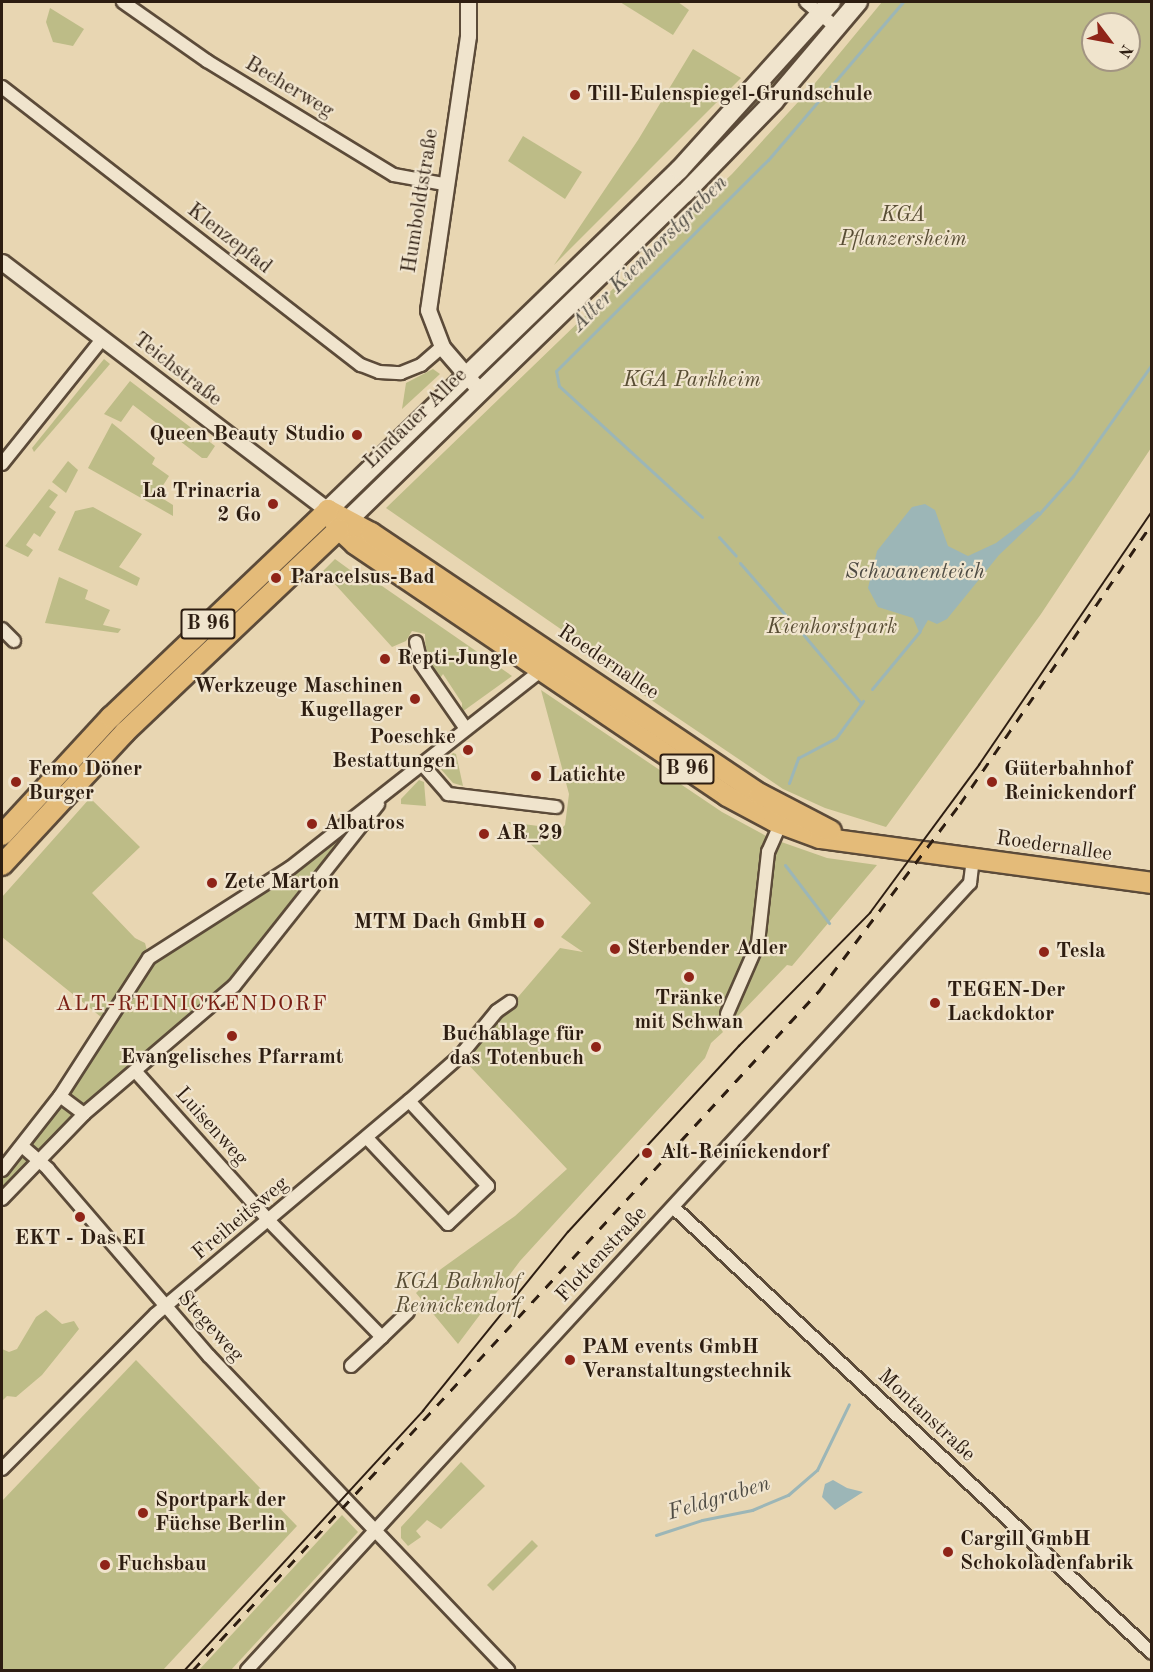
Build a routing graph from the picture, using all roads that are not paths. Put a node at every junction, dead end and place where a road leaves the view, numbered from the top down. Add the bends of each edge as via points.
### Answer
1 (123, 2) edge
2 (468, 2) edge
3 (806, 2) edge
4 (858, 2) edge
5 (826, 8) edge
6 (837, 28) junction
7 (2, 87) edge
8 (444, 184) junction
9 (2, 262) edge
10 (102, 339) junction
11 (442, 347) junction
12 (466, 376) junction
13 (480, 391) junction
14 (2, 464) edge
15 (328, 510) junction
16 (344, 524) junction
17 (2, 629) edge
18 (14, 641) dead end
19 (416, 642) dead end
20 (556, 657) junction
21 (542, 672) junction
22 (466, 729) junction
23 (422, 764) junction
24 (390, 790) junction
25 (556, 807) dead end
26 (781, 824) junction
27 (3, 830) edge
28 (844, 839) junction
29 (22, 842) junction
30 (973, 860) junction
31 (2, 863) edge
32 (1152, 883) edge
33 (510, 1002) dead end
34 (728, 1014) dead end
35 (136, 1072) junction
36 (60, 1096) junction
37 (409, 1101) junction
38 (84, 1114) junction
39 (367, 1138) junction
40 (21, 1146) junction
41 (37, 1160) junction
42 (2, 1170) edge
43 (2, 1199) edge
44 (673, 1207) junction
45 (269, 1221) junction
46 (166, 1308) junction
47 (408, 1312) dead end
48 (382, 1337) junction
49 (351, 1366) dead end
50 (2, 1469) edge
51 (375, 1530) junction
52 (1152, 1653) edge
53 (247, 1671) edge
54 (508, 1671) edge

1 - 8 street, Becherweg via 207,61 393,175
2 - 8 street, Humboldtstraße via 467,47
3 - 5 street
4 - 6 main road, Lindauer Allee
5 - 6 street
5 - 12 main road, Lindauer Allee via 686,163
6 - 13 main road, Lindauer Allee via 685,193
7 - 11 street, Klenzepfad via 361,365 379,372 401,373 422,364
8 - 11 street, Humboldtstraße via 428,292 431,324
9 - 10 street, Teichstraße
10 - 14 street
10 - 15 street, Teichstraße
11 - 12 street, Humboldtstraße
12 - 13 street, Humboldtstraße
12 - 15 main road, Lindauer Allee
13 - 16 main road, Lindauer Allee
15 - 16 main road, B 96
15 - 27 main road, Lindauer Allee / B 96 via 111,717
16 - 20 main road, Roedernallee / B 96
16 - 21 main road, Roedernallee / B 96
16 - 29 main road, Lindauer Allee / B 96 via 125,732
17 - 18 street
19 - 22 street via 421,664
20 - 21 street
20 - 28 main road, Roedernallee / B 96 via 760,794
21 - 22 street
21 - 26 main road, Roedernallee / B 96 via 727,796
22 - 23 street
23 - 24 street
23 - 25 street via 448,794
24 - 35 street via 236,984
24 - 36 street via 290,868 149,958
26 - 28 main road, Roedernallee / B 96 via 820,838
26 - 34 street via 768,852 758,943
27 - 29 main road
28 - 30 main road, Roedernallee / B 96
29 - 31 main road, Lindauer Allee / B 96
30 - 32 main road, Roedernallee / B 96
30 - 44 street, Flottenstraße via 970,883
33 - 37 street, Freiheitsweg via 497,1011 460,1056
35 - 38 street
35 - 45 street, Luisenweg
36 - 38 street
36 - 40 street
37 - 39 street, Freiheitsweg
37 - 39 street via 488,1186 448,1224
38 - 41 street
39 - 45 street, Freiheitsweg
40 - 41 street, Stegeweg
40 - 42 street
41 - 43 street
41 - 46 street, Stegeweg
44 - 51 street, Flottenstraße
44 - 52 street, Montanstraße
45 - 46 street, Freiheitsweg
45 - 48 street, Luisenweg
46 - 50 street, Freiheitsweg via 85,1382
46 - 51 street, Stegeweg
47 - 48 street
48 - 49 street
51 - 53 street, Flottenstraße
51 - 54 street, Stegeweg

